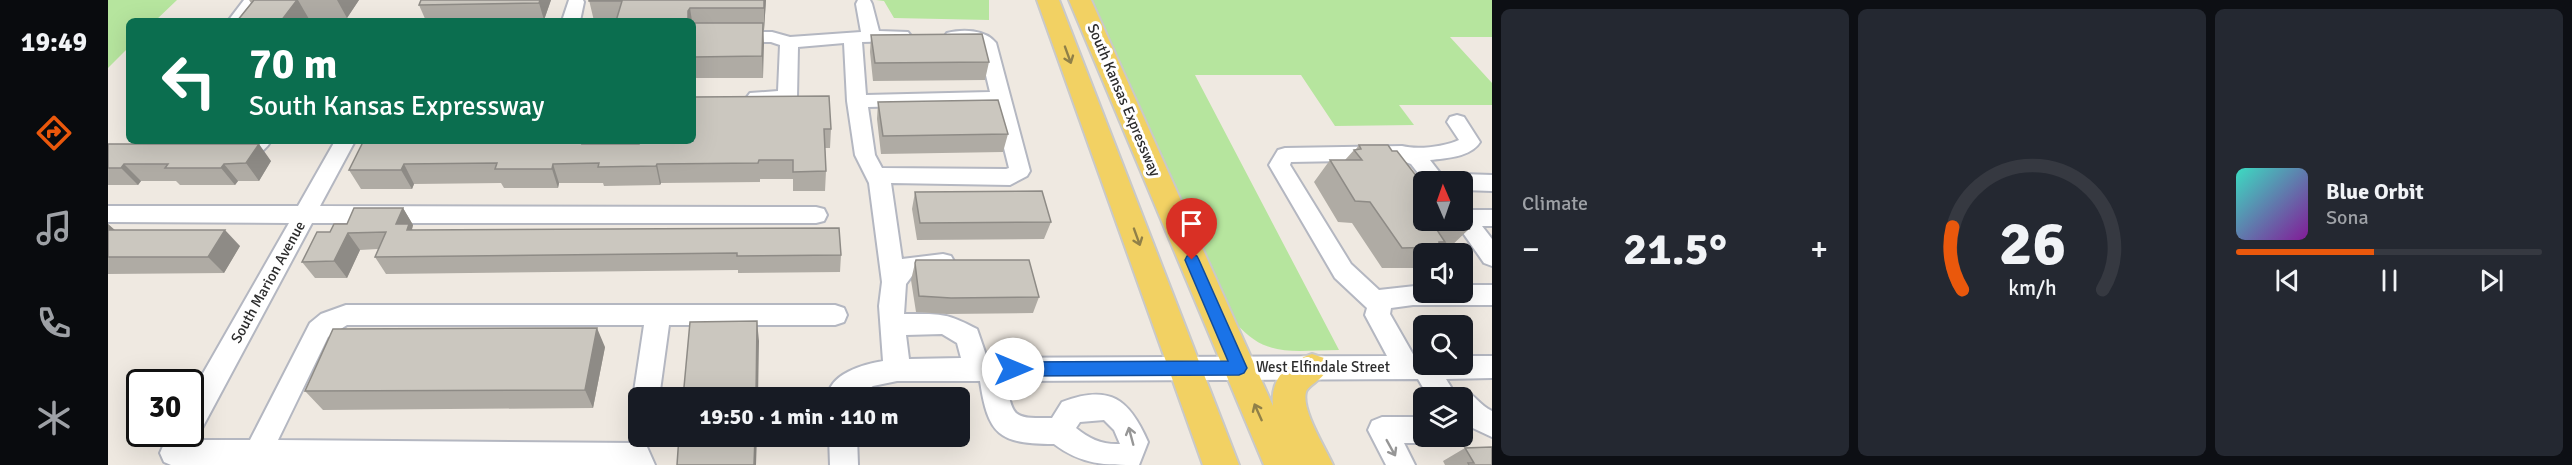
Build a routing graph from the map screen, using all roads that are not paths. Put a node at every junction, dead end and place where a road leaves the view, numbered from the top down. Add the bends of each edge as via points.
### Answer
1 (253, 0) edge
2 (1048, 0) edge
3 (1080, 0) edge
4 (576, 2) dead end
5 (864, 4) dead end
6 (239, 18) edge
7 (572, 18) edge
8 (917, 36) edge
9 (696, 37) edge
10 (862, 37) junction
11 (940, 37) edge
12 (789, 42) junction
13 (740, 98) edge
14 (1002, 98) junction
15 (857, 101) junction
16 (1457, 122) dead end
17 (259, 144) edge
18 (343, 144) edge
19 (212, 152) edge
20 (1411, 155) junction
21 (1428, 171) edge
22 (875, 175) junction
23 (1473, 182) edge
24 (1492, 183) edge
25 (108, 214) edge
26 (305, 214) junction
27 (816, 215) dead end
28 (1473, 217) edge
29 (1492, 218) edge
30 (1473, 230) edge
31 (1492, 257) edge
32 (966, 263) edge
33 (894, 282) junction
34 (1492, 295) edge
35 (1380, 304) junction
36 (658, 315) junction
37 (835, 315) dead end
38 (892, 325) junction
39 (1413, 355) edge
40 (1413, 367) edge
41 (1473, 367) edge
42 (1492, 367) edge
43 (1185, 368) junction
44 (1239, 368) junction
45 (1312, 368) junction
46 (984, 369) junction
47 (897, 370) junction
48 (1433, 375) edge
49 (648, 387) edge
50 (847, 387) edge
51 (1447, 387) edge
52 (204, 398) edge
53 (1473, 415) edge
54 (1492, 424) edge
55 (1059, 430) dead end
56 (1413, 430) edge
57 (1473, 430) edge
58 (1492, 432) edge
59 (843, 447) edge
60 (175, 450) edge
61 (258, 453) junction
62 (639, 453) edge
63 (356, 459) edge
64 (527, 460) edge
65 (844, 465) edge
66 (1221, 465) edge
67 (1282, 465) edge
68 (1315, 465) edge
69 (1401, 465) edge

1 - 6 street
2 -> 43 main road
3 - 44 main road, South Kansas Expressway
4 - 7 street
5 - 10 street
8 - 10 street
9 - 12 street via 772,37
10 - 12 street
10 - 15 street
11 - 14 street via 975,38 987,43
12 - 13 street via 796,98
14 - 15 street
14 - 22 street via 1020,171 1010,177
15 - 22 street via 865,155
16 - 20 street via 1469,138 1467,146
17 - 19 street via 248,151
18 - 26 street, South Marion Avenue
20 - 21 street
20 - 35 street via 1285,155 1279,165 1343,272
22 - 33 street
23 - 24 street
25 - 26 street
26 - 27 street
26 - 52 street, South Marion Avenue
28 - 29 street
30 - 31 street
32 - 33 street via 905,267
33 - 38 street
34 - 35 street via 1413,295 1382,298
35 - 39 street via 1377,315
36 - 37 street
36 - 49 street
36 - 61 street via 346,315 320,330
38 - 46 street via 945,324 968,337
38 - 47 street
40 - 45 street, West Elfindale Street
41 - 42 street, West Elfindale Street
43 - 44 street, West Elfindale Street
43 - 46 street, West Elfindale Street
43 - 66 main road
44 - 45 street, West Elfindale Street
67 -> 44 main road, South Kansas Expressway
45 - 68 main road via 1299,375 1289,394 1296,424
46 - 47 street, West Elfindale Street
46 - 55 street via 1005,422 1023,431
47 - 50 street, West Elfindale Street via 876,372
48 - 51 street
53 - 54 street
56 -> 69 street via 1382,430
57 - 58 street
59 - 65 street
60 - 61 street
61 - 63 street
62 - 64 street
63 - 64 street

